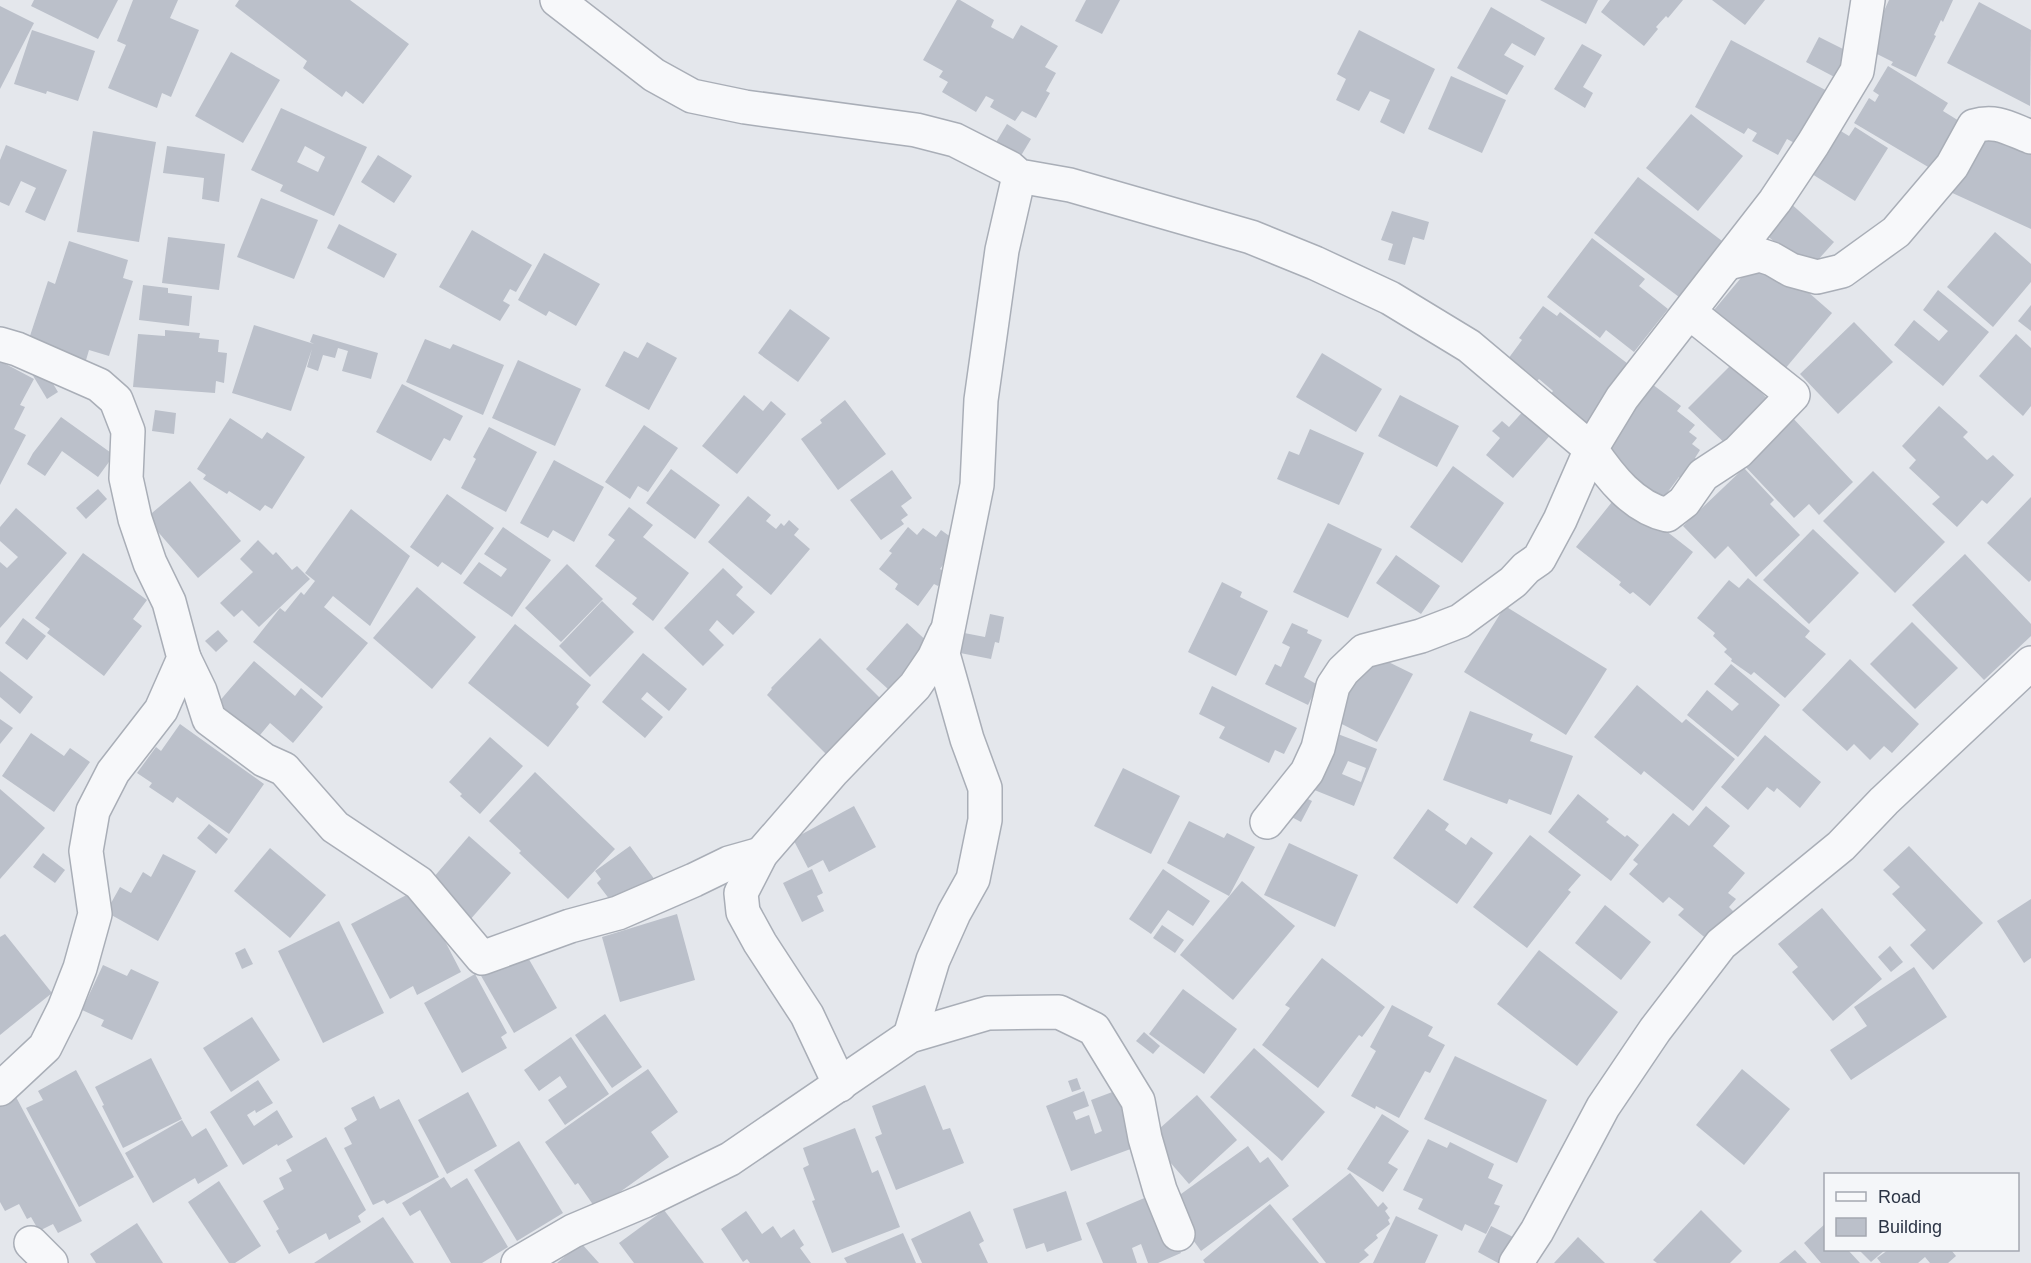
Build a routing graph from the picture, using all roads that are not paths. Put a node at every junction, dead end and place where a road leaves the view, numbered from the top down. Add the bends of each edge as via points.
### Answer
1 (557, 0) edge
2 (1868, 0) edge
3 (2031, 137) edge
4 (1019, 176) junction
5 (1728, 263) junction
6 (1689, 312) junction
7 (0, 344) edge
8 (1591, 448) junction
9 (949, 625) junction
10 (184, 658) junction
11 (2031, 663) edge
12 (1267, 822) dead end
13 (761, 854) junction
14 (910, 1036) junction
15 (840, 1085) junction
16 (0, 1089) edge
17 (1178, 1234) dead end
18 (518, 1263) edge
19 (1516, 1263) edge

1 - 4 street via 654,75 692,96 916,130 955,140
2 - 5 street via 1857,71 1775,201
3 - 5 street via 1987,122 1974,126 1952,166 1896,232 1842,271 1817,278 1760,255
4 - 8 street via 1070,185 1251,237 1390,297 1469,346
4 - 9 street via 1002,250 981,400 977,484
5 - 6 street
6 - 8 street via 1622,398
6 - 8 street via 1793,395 1738,452 1703,475 1684,502 1667,515 1653,512 1636,501
7 - 10 street via 99,385 116,400 128,431 126,478 135,519 169,602
8 - 12 street via 1539,559 1460,621 1364,651 1343,671 1333,686 1318,748 1307,772
9 - 13 street via 915,686 833,771
9 - 14 street via 944,654 967,740 985,788 985,820 973,879 933,960
10 - 13 street via 208,719 264,760 284,769 335,827 419,883 482,958 618,913 729,863
10 - 16 street via 161,710 113,772 93,811 86,850 95,914 64,1009 45,1047
11 - 19 street via 1841,846 1721,944 1654,1030 1603,1107
13 - 15 street via 741,892 743,912 807,1015
14 - 15 street
14 - 17 street via 988,1013 1059,1012 1094,1029 1138,1101 1144,1138
15 - 18 street via 730,1159 573,1231

